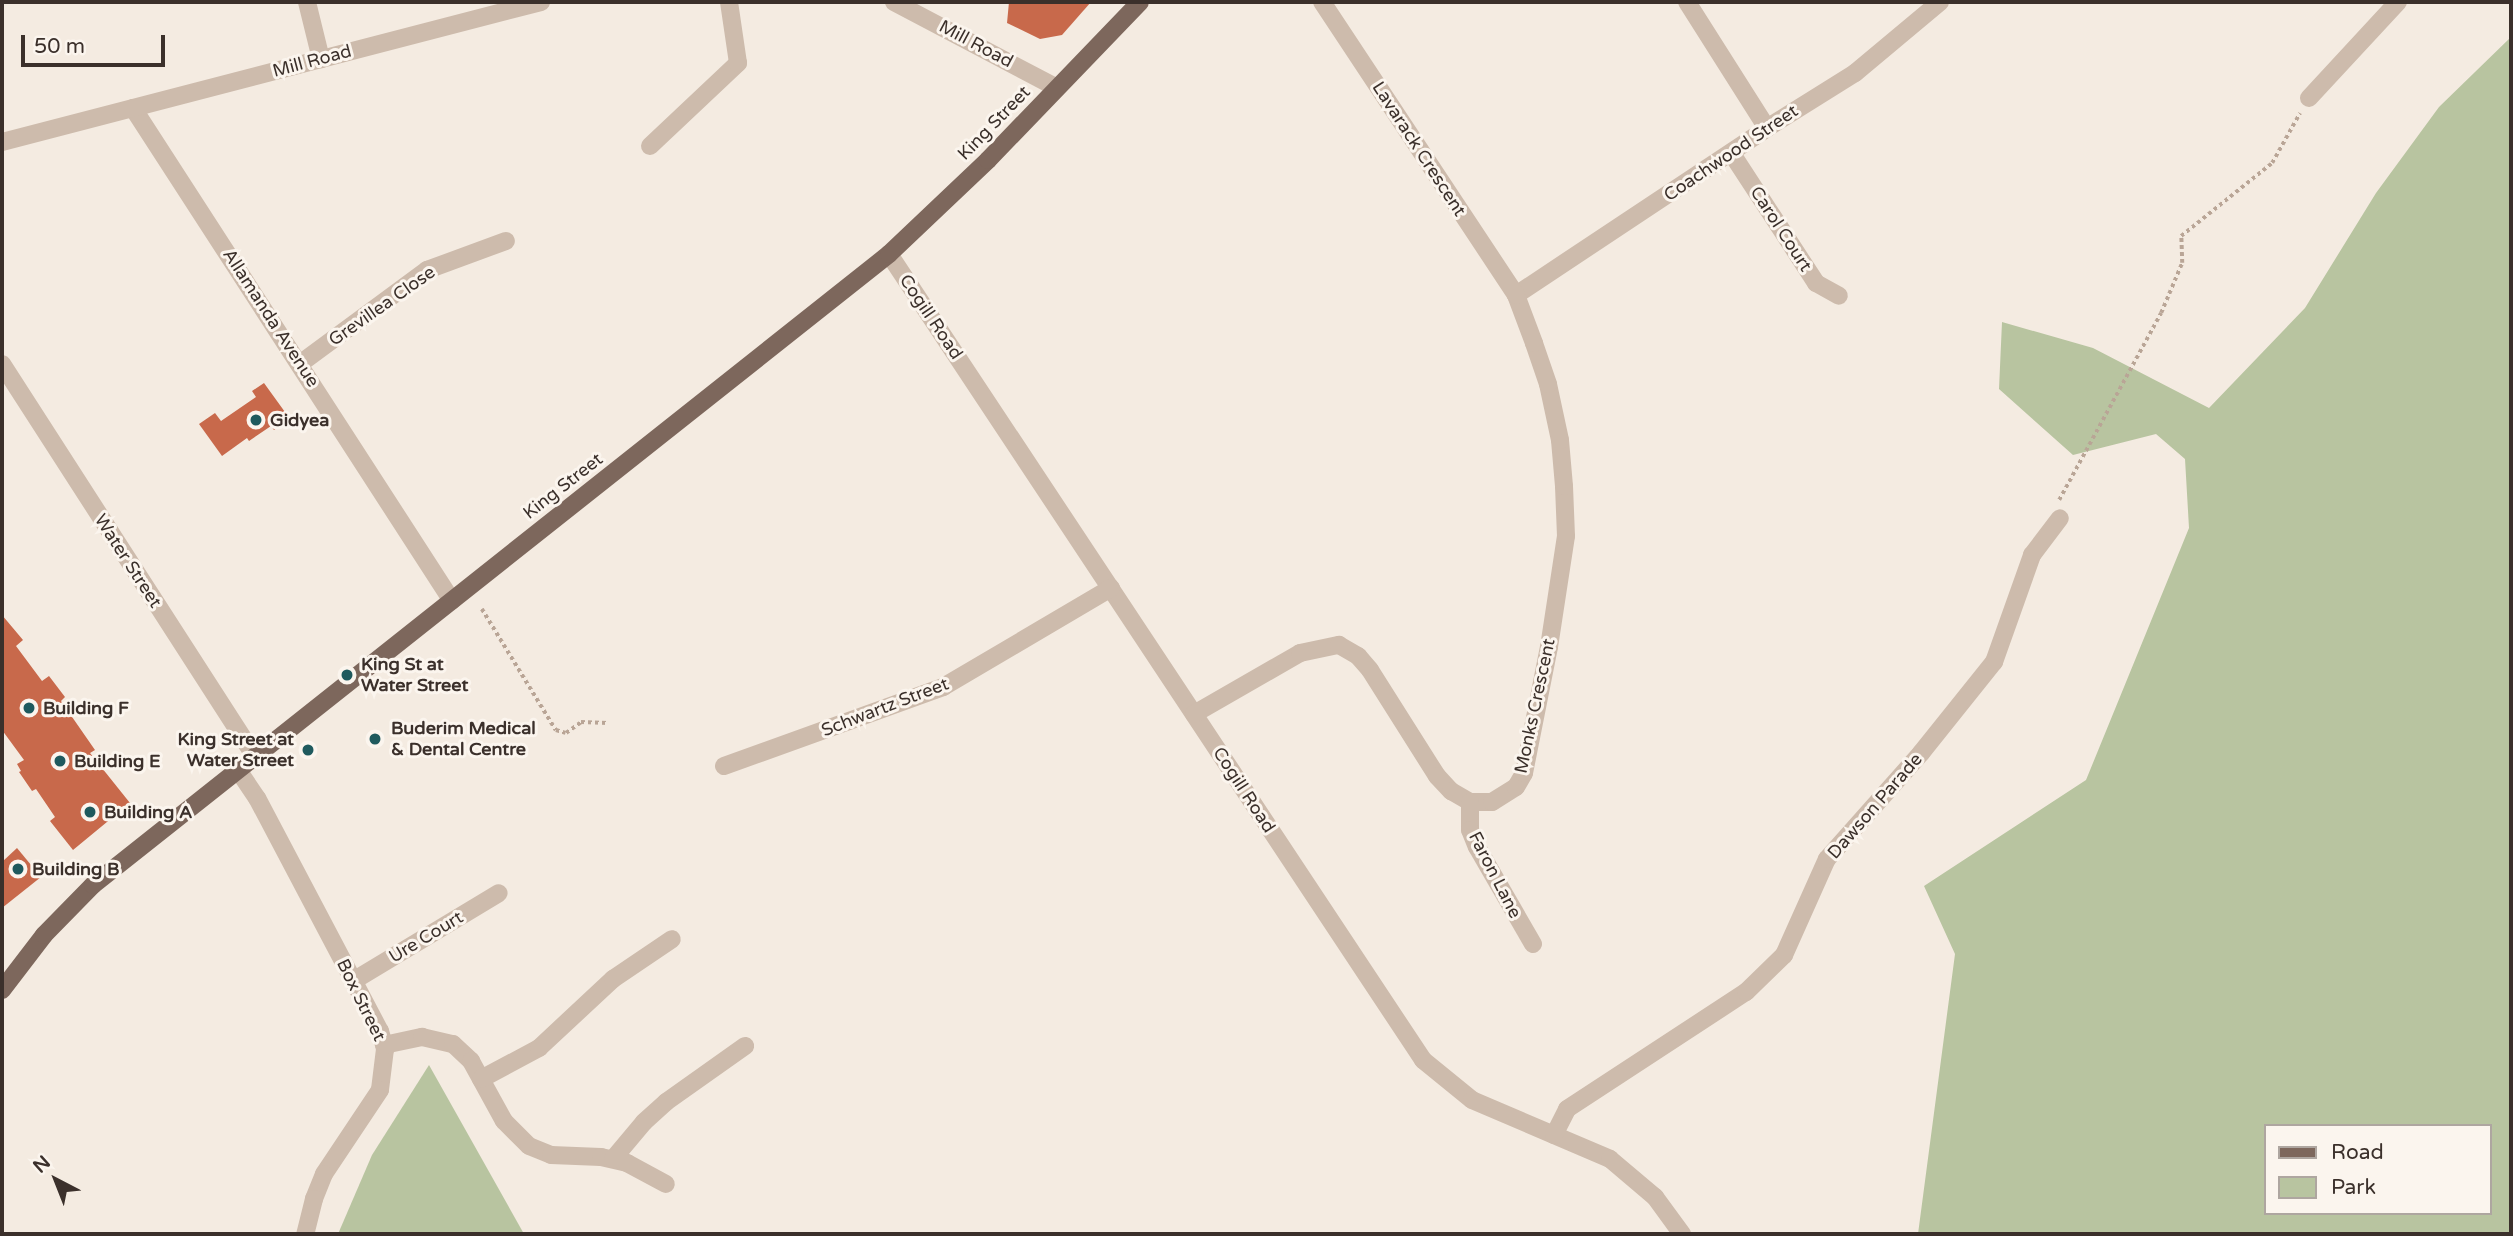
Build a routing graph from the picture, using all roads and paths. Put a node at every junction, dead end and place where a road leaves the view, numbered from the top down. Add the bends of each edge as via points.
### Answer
1 (307, 2) edge
2 (541, 2) edge
3 (729, 2) edge
4 (894, 2) edge
5 (1140, 2) edge
6 (1322, 2) edge
7 (1687, 2) edge
8 (1940, 2) edge
9 (2398, 2) edge
10 (321, 59) junction
11 (1057, 88) junction
12 (2309, 98) joint
13 (133, 108) junction
14 (1767, 128) junction
15 (2, 142) edge
16 (650, 146) dead end
17 (1732, 154) junction
18 (506, 242) dead end
19 (889, 254) junction
20 (1516, 295) junction
21 (1839, 296) dead end
22 (2, 363) edge
23 (301, 363) junction
24 (2060, 518) joint
25 (1111, 589) junction
26 (452, 601) junction
27 (482, 610) dead end
28 (1194, 714) junction
29 (608, 723) dead end
30 (255, 757) junction
31 (724, 766) dead end
32 (238, 770) junction
33 (1470, 802) junction
34 (499, 893) dead end
35 (673, 939) dead end
36 (1533, 944) dead end
37 (353, 981) junction
38 (2, 990) edge
39 (384, 1045) junction
40 (745, 1046) dead end
41 (481, 1079) junction
42 (1554, 1135) junction
43 (613, 1159) junction
44 (666, 1184) dead end
45 (305, 1234) edge
46 (1682, 1234) edge

1 - 10 street
2 - 10 street, Mill Road
3 - 16 street via 738,63
4 - 11 street, Mill Road
5 - 11 main road, King Street
6 - 20 street, Lavarack Crescent
7 - 14 street
8 - 14 street, Coachwood Street via 1855,73
9 - 12 street
10 - 13 street, Mill Road
11 - 19 main road, King Street
12 - 24 path via 2272,163 2181,236 2182,263 2161,313 2052,508
13 - 15 street, Mill Road
13 - 23 street, Allamanda Avenue
14 - 17 street, Coachwood Street
17 - 20 street, Coachwood Street
17 - 21 street, Carol Court via 1816,283
18 - 23 street, Grevillea Close via 427,270
19 - 25 street, Cogill Road
19 - 26 main road, King Street
20 - 33 street, Monks Crescent via 1548,384 1560,440 1566,536 1524,773 1505,796 1492,802
22 - 30 street, Water Street
23 - 26 street, Allamanda Avenue
24 - 42 street, Dawson Parade via 2032,555 1994,662 1827,859 1784,955 1745,992 1567,1109
25 - 28 street, Cogill Road
25 - 31 street, Schwartz Street via 943,687
26 - 30 main road, King Street
27 - 29 path via 556,730 566,733 581,722
28 - 33 street via 1300,653 1339,645 1370,670 1437,776
28 - 42 street, Cogill Road via 1423,1060 1472,1100
30 - 32 main road, King Street
32 - 37 street, Box Street
32 - 38 main road, King Street via 93,885 44,935
33 - 36 street, Faron Lane via 1470,831 1477,847
34 - 37 street, Ure Court
35 - 41 street via 613,979 539,1048
37 - 39 street, Box Street
39 - 41 street via 422,1037 445,1040 471,1060
39 - 45 street, Box Street via 380,1090 324,1174
40 - 43 street via 666,1102
41 - 43 street via 504,1121 529,1146 551,1155
42 - 46 street, Cogill Road via 1610,1159 1655,1197
43 - 44 street

